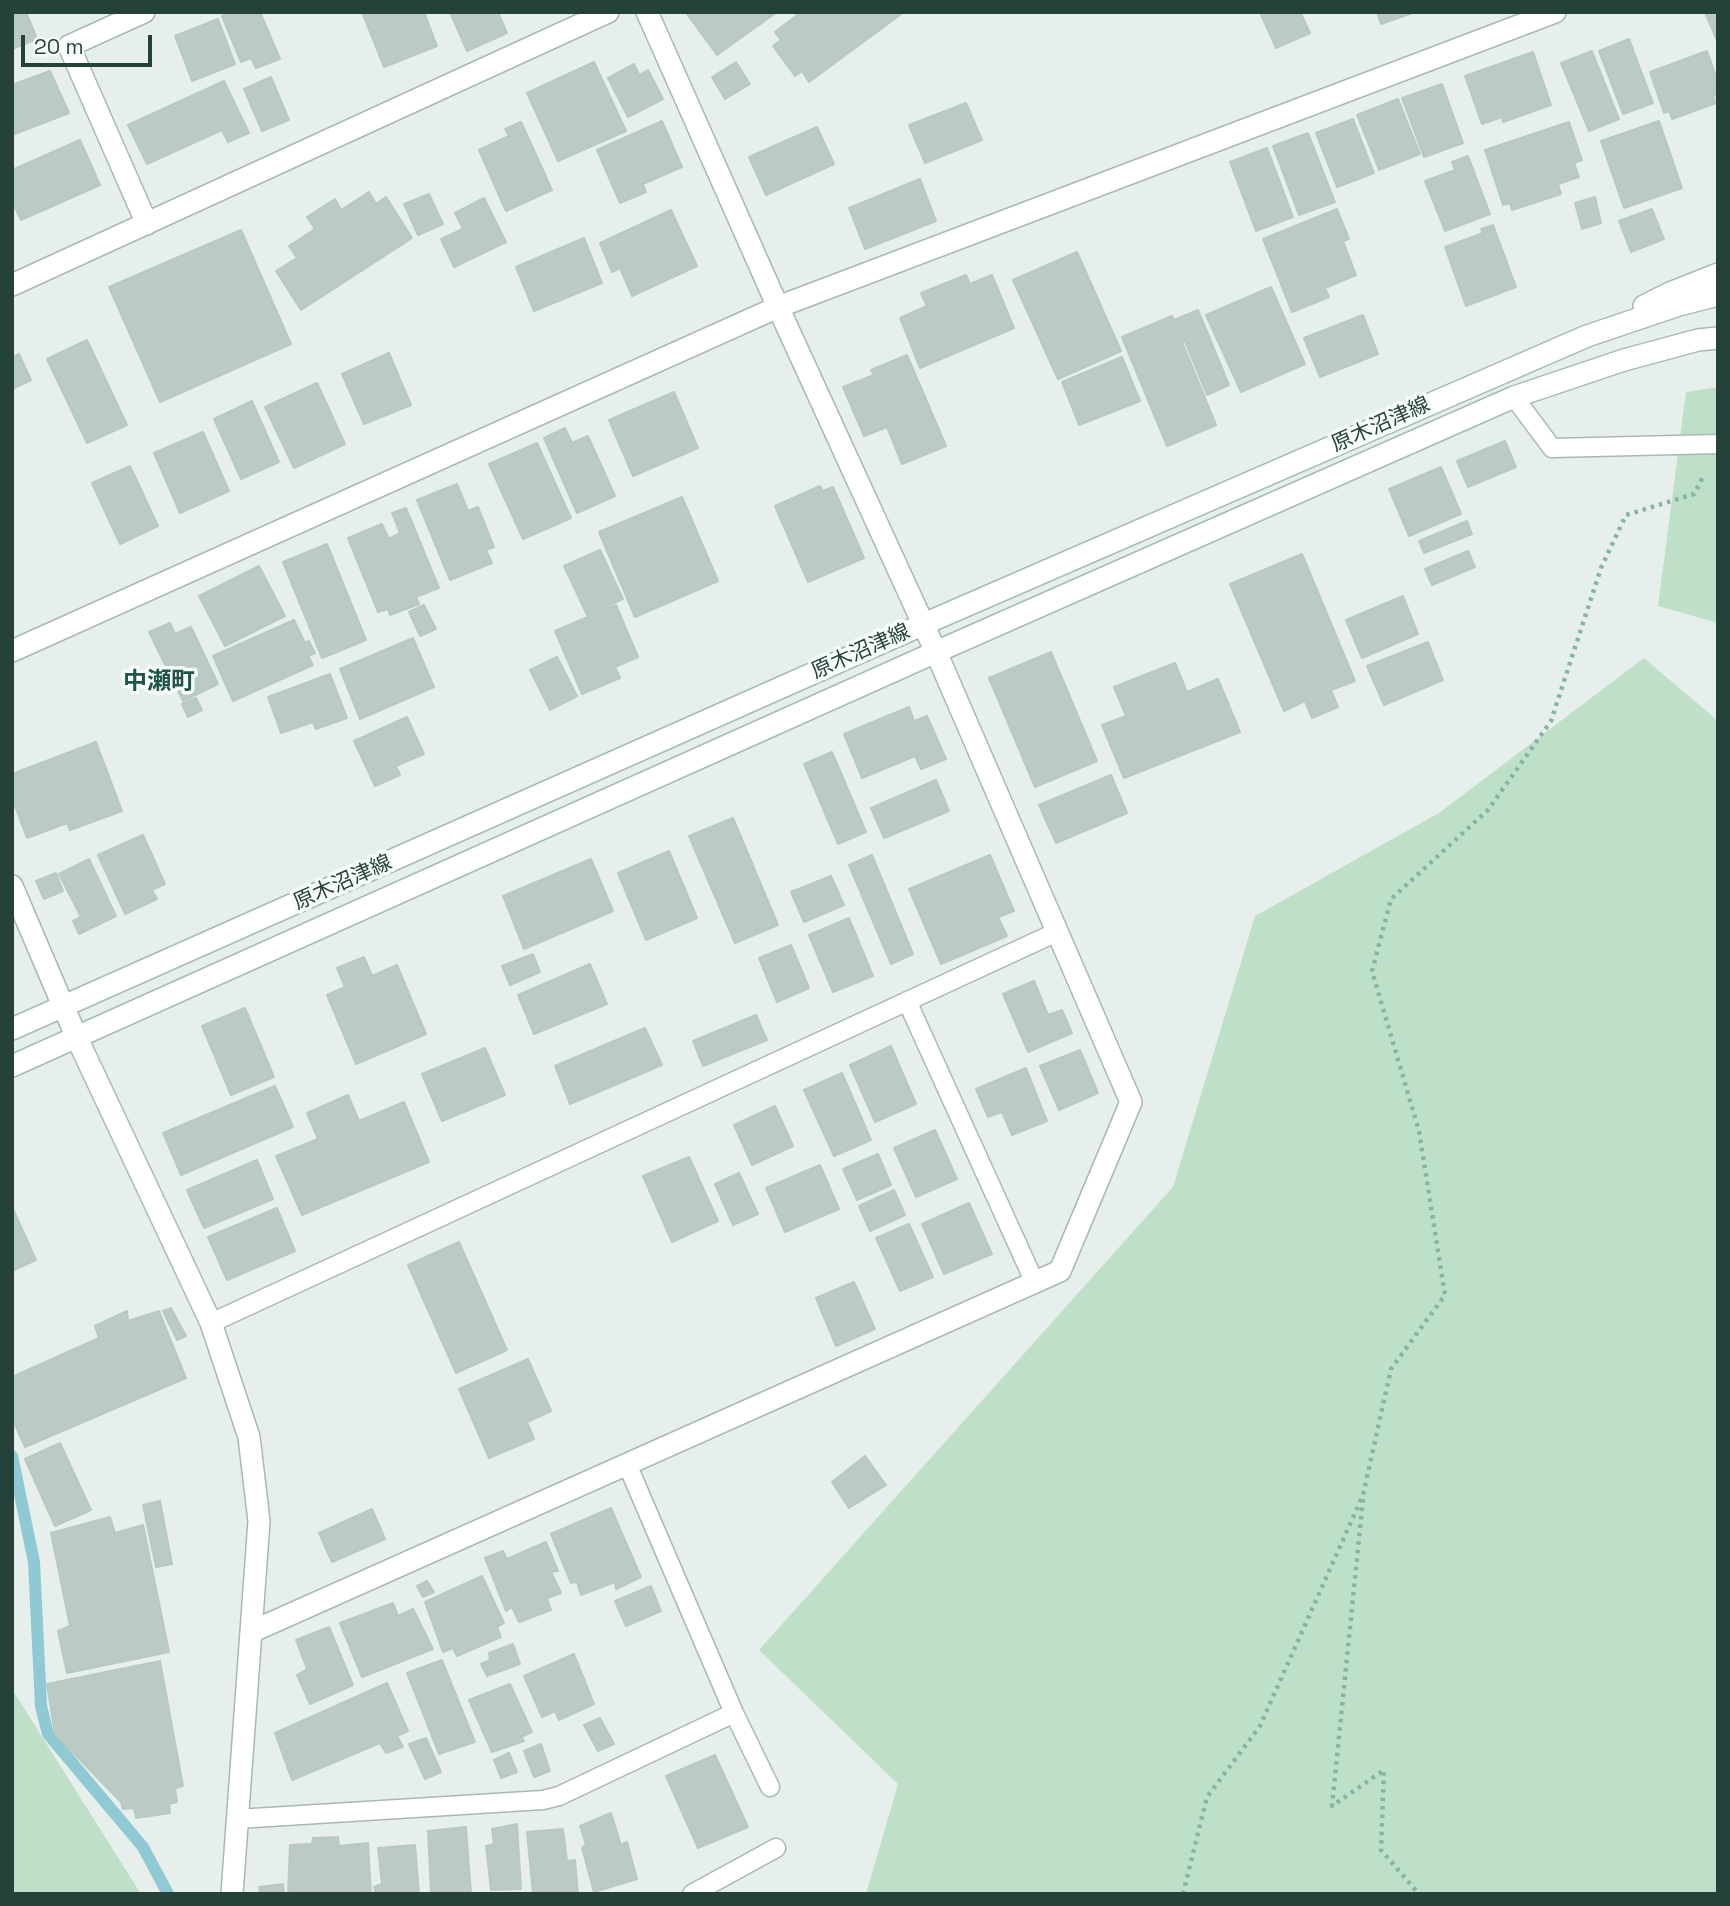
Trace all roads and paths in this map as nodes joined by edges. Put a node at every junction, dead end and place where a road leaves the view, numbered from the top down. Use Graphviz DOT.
graph roads {
  1 [pos="144,12"];
  2 [pos="608,12"];
  3 [pos="647,12"];
  4 [pos="1544,14"];
  5 [pos="147,224"];
  6 [pos="1718,274"];
  7 [pos="12,285"];
  8 [pos="1718,295"];
  9 [pos="778,307"];
  10 [pos="1587,336"];
  11 [pos="1711,337"];
  12 [pos="1514,397"];
  13 [pos="1718,444"];
  14 [pos="1706,471"];
  15 [pos="924,624"];
  16 [pos="12,651"];
  17 [pos="936,652"];
  18 [pos="12,886"];
  19 [pos="1057,932"];
  20 [pos="907,1001"];
  21 [pos="64,1007"];
  22 [pos="12,1029"];
  23 [pos="76,1037"];
  24 [pos="12,1066"];
  25 [pos="1035,1283"];
  26 [pos="211,1323"];
  27 [pos="627,1464"];
  28 [pos="1363,1495"];
  29 [pos="251,1632"];
  30 [pos="734,1713"];
  31 [pos="770,1787"];
  32 [pos="237,1819"];
  33 [pos="776,1848"];
  34 [pos="232,1894"];
  35 [pos="692,1894"];
  36 [pos="1184,1894"];
  37 [pos="1419,1894"];
  1 -- 5 [label="street"];
  2 -- 5 [label="street"];
  3 -- 9 [label="street"];
  4 -- 9 [label="street"];
  5 -- 7 [label="street"];
  6 -- 10 [label="street"];
  8 -- 10 [label="street, 原木沼津線"];
  9 -- 15 [label="street"];
  9 -- 16 [label="street"];
  10 -- 15 [label="street, 原木沼津線"];
  11 -- 12 [label="street, 原木沼津線"];
  12 -- 13 [label="lane"];
  12 -- 17 [label="street, 原木沼津線"];
  14 -- 28 [label="path"];
  15 -- 17 [label="street"];
  15 -- 21 [label="street, 原木沼津線"];
  17 -- 19 [label="street"];
  17 -- 23 [label="street, 原木沼津線"];
  18 -- 21 [label="street"];
  19 -- 20 [label="lane"];
  19 -- 25 [label="street"];
  20 -- 25 [label="lane"];
  20 -- 26 [label="lane"];
  21 -- 22 [label="street, 原木沼津線"];
  21 -- 23 [label="street"];
  23 -- 24 [label="street, 原木沼津線"];
  23 -- 26 [label="street"];
  25 -- 27 [label="street"];
  26 -- 29 [label="street"];
  27 -- 29 [label="street"];
  27 -- 30 [label="lane"];
  28 -- 36 [label="path"];
  28 -- 37 [label="path"];
  29 -- 32 [label="street"];
  30 -- 31 [label="lane"];
  30 -- 32 [label="lane"];
  32 -- 34 [label="street"];
  33 -- 35 [label="lane"];
}
